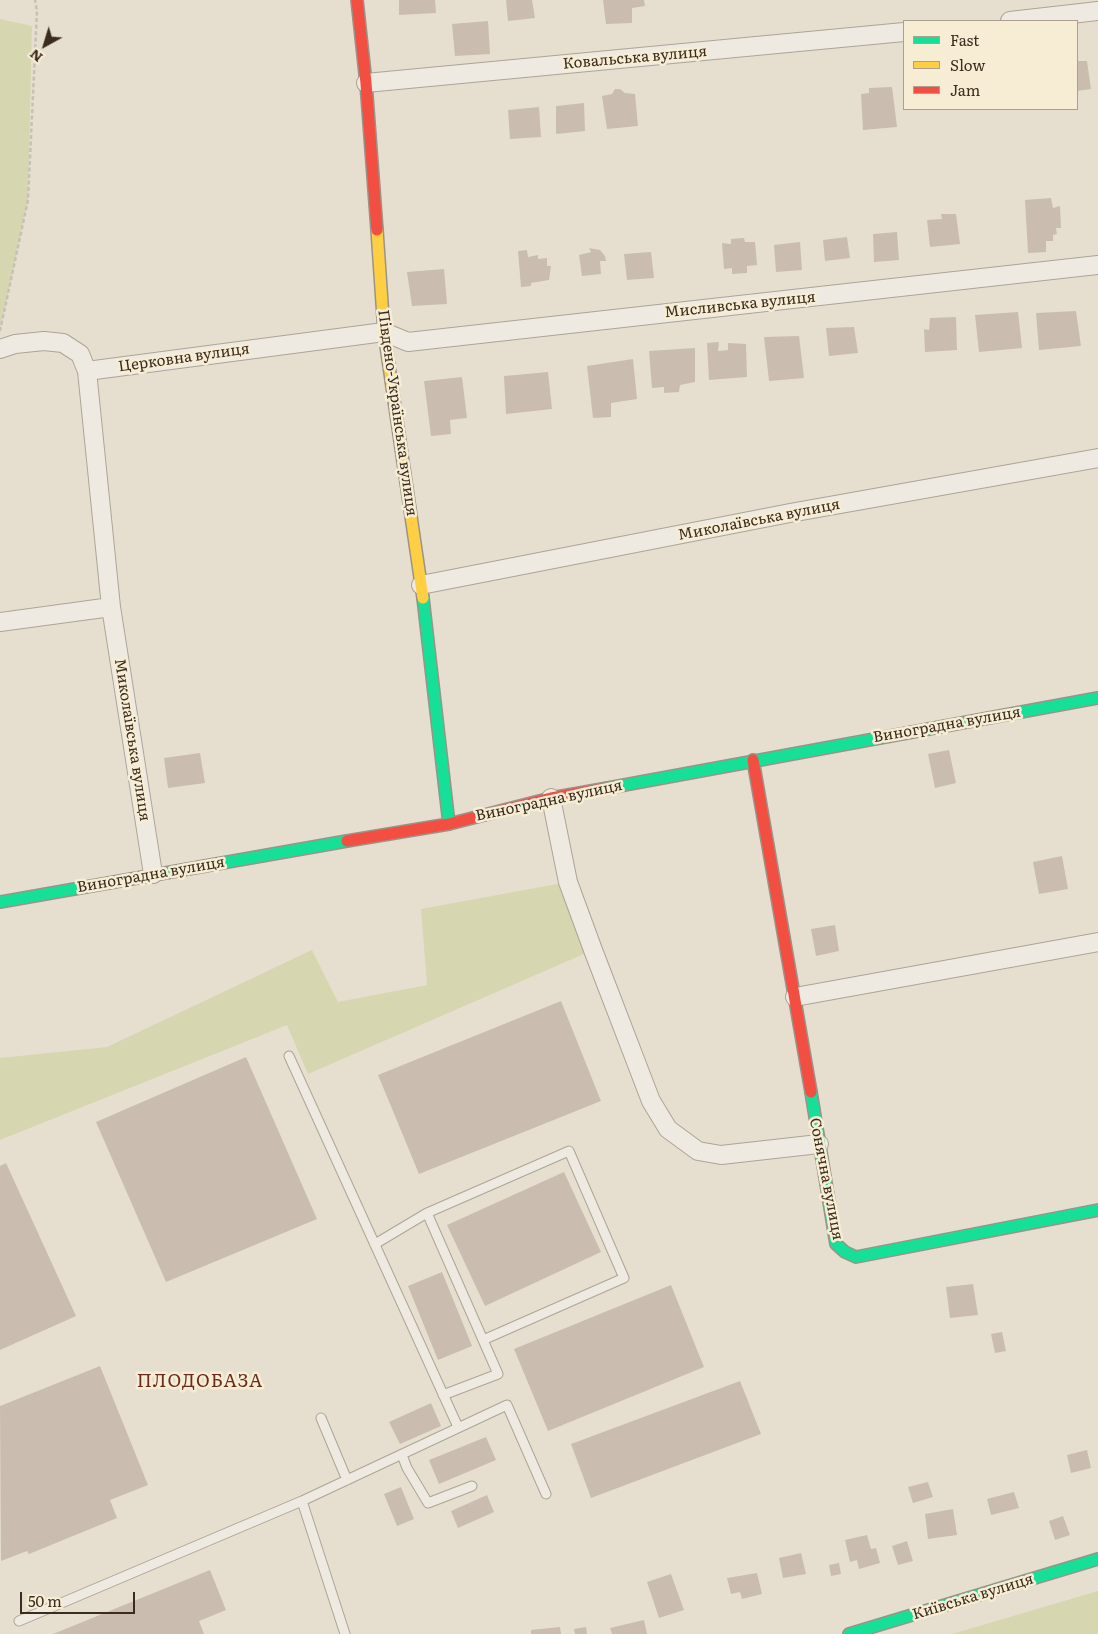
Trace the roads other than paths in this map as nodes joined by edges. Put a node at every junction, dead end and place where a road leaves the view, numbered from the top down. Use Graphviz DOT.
graph roads {
  1 [pos="357,0"];
  2 [pos="1098,11"];
  3 [pos="1019,20"];
  4 [pos="903,32"];
  5 [pos="366,83"];
  6 [pos="1098,265"];
  7 [pos="384,332"];
  8 [pos="0,349"];
  9 [pos="86,371"];
  10 [pos="1098,458"];
  11 [pos="421,585"];
  12 [pos="111,607"];
  13 [pos="0,622"];
  14 [pos="1098,698"];
  15 [pos="753,760"];
  16 [pos="551,798"];
  17 [pos="449,824"];
  18 [pos="154,874"];
  19 [pos="0,902"];
  20 [pos="1098,942"];
  21 [pos="795,997"];
  22 [pos="289,1056"];
  23 [pos="819,1144"];
  24 [pos="1098,1210"];
  25 [pos="427,1213"];
  26 [pos="375,1244"];
  27 [pos="483,1340"];
  28 [pos="443,1395"];
  29 [pos="321,1418"];
  30 [pos="458,1428"];
  31 [pos="402,1455"];
  32 [pos="347,1480"];
  33 [pos="472,1486"];
  34 [pos="546,1494"];
  35 [pos="302,1501"];
  36 [pos="1098,1559"];
  37 [pos="19,1621"];
  38 [pos="345,1634"];
  39 [pos="849,1634"];
  1 -- 5 [label="street, Південо-Українська вулиця"];
  2 -- 3 [label="street"];
  4 -- 5 [label="street, Ковальська вулиця"];
  5 -- 7 [label="street, Південо-Українська вулиця"];
  6 -- 7 [label="street, Мисливська вулиця"];
  7 -- 9 [label="street, Церковна вулиця"];
  7 -- 11 [label="street, Південо-Українська вулиця"];
  8 -- 9 [label="street"];
  9 -- 12 [label="street, Миколаївська вулиця"];
  10 -- 11 [label="street, Миколаївська вулиця"];
  11 -- 17 [label="street, Південо-Українська вулиця"];
  12 -- 13 [label="street"];
  12 -- 18 [label="street, Миколаївська вулиця"];
  14 -- 15 [label="street, Виноградна вулиця"];
  15 -- 16 [label="street, Виноградна вулиця"];
  15 -- 21 [label="street, Сонячна вулиця"];
  16 -- 17 [label="street, Виноградна вулиця"];
  16 -- 23 [label="street"];
  17 -- 18 [label="street, Виноградна вулиця"];
  18 -- 19 [label="street, Виноградна вулиця"];
  20 -- 21 [label="street"];
  21 -- 23 [label="street, Сонячна вулиця"];
  22 -- 26 [label="lane"];
  23 -- 24 [label="street, Сонячна вулиця"];
  25 -- 26 [label="lane"];
  25 -- 27 [label="lane"];
  25 -- 27 [label="lane"];
  26 -- 28 [label="lane"];
  27 -- 28 [label="lane"];
  28 -- 30 [label="lane"];
  29 -- 32 [label="lane"];
  30 -- 31 [label="lane"];
  30 -- 34 [label="lane"];
  31 -- 32 [label="lane"];
  31 -- 33 [label="lane"];
  32 -- 35 [label="lane"];
  35 -- 37 [label="lane"];
  35 -- 38 [label="lane"];
  36 -- 39 [label="street, Київська вулиця"];
}
